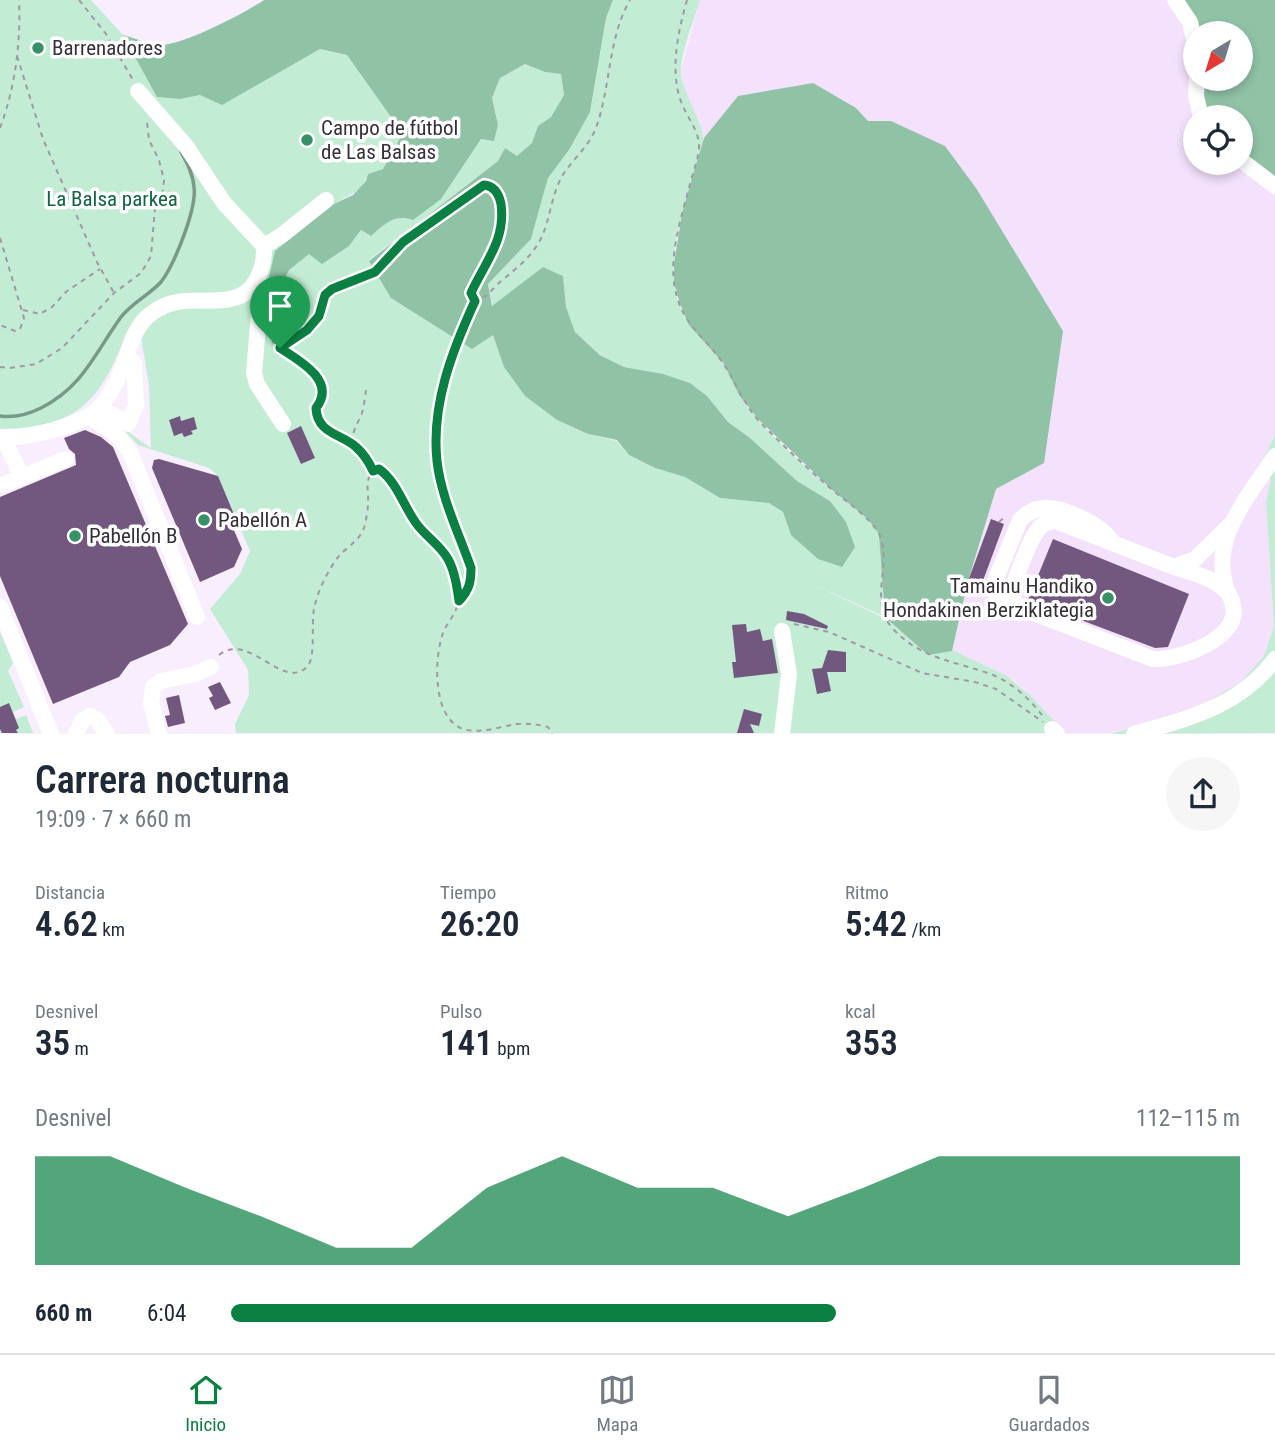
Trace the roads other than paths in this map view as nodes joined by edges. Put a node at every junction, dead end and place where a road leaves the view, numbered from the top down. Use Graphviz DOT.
graph roads {
  1 [pos="1175,0"];
  2 [pos="1189,21"];
  3 [pos="138,91"];
  4 [pos="1253,169"];
  5 [pos="1275,186"];
  6 [pos="326,200"];
  7 [pos="264,246"];
  8 [pos="258,280"];
  9 [pos="127,357"];
  10 [pos="93,412"];
  11 [pos="283,424"];
  12 [pos="7,441"];
  13 [pos="1275,456"];
  14 [pos="66,459"];
  15 [pos="22,477"];
  16 [pos="5,484"];
  17 [pos="1232,523"];
  18 [pos="1174,567"];
  19 [pos="1228,593"];
  20 [pos="0,607"];
  21 [pos="197,617"];
  22 [pos="782,631"];
  23 [pos="1275,659"];
  24 [pos="211,667"];
  25 [pos="51,733"];
  26 [pos="76,733"];
  27 [pos="107,733"];
  28 [pos="159,733"];
  29 [pos="782,733"];
  30 [pos="1134,733"];
  1 -- 2 [label="street"];
  3 -- 7 [label="street"];
  4 -- 5 [label="street"];
  6 -- 7 [label="street"];
  7 -- 8 [label="street"];
  8 -- 9 [label="street"];
  8 -- 11 [label="street"];
  9 -- 10 [label="street"];
  9 -- 10 [label="street"];
  10 -- 12 [label="street"];
  10 -- 21 [label="street"];
  12 -- 15 [label="street"];
  13 -- 17 [label="street"];
  14 -- 15 [label="street"];
  15 -- 16 [label="street"];
  17 -- 18 [label="street"];
  17 -- 19 [label="street"];
  18 -- 19 [label="street"];
  18 -- 19 [label="street"];
  20 -- 25 [label="street"];
  22 -- 29 [label="street"];
  23 -- 30 [label="street"];
  24 -- 28 [label="street"];
  26 -- 27 [label="street"];
}
